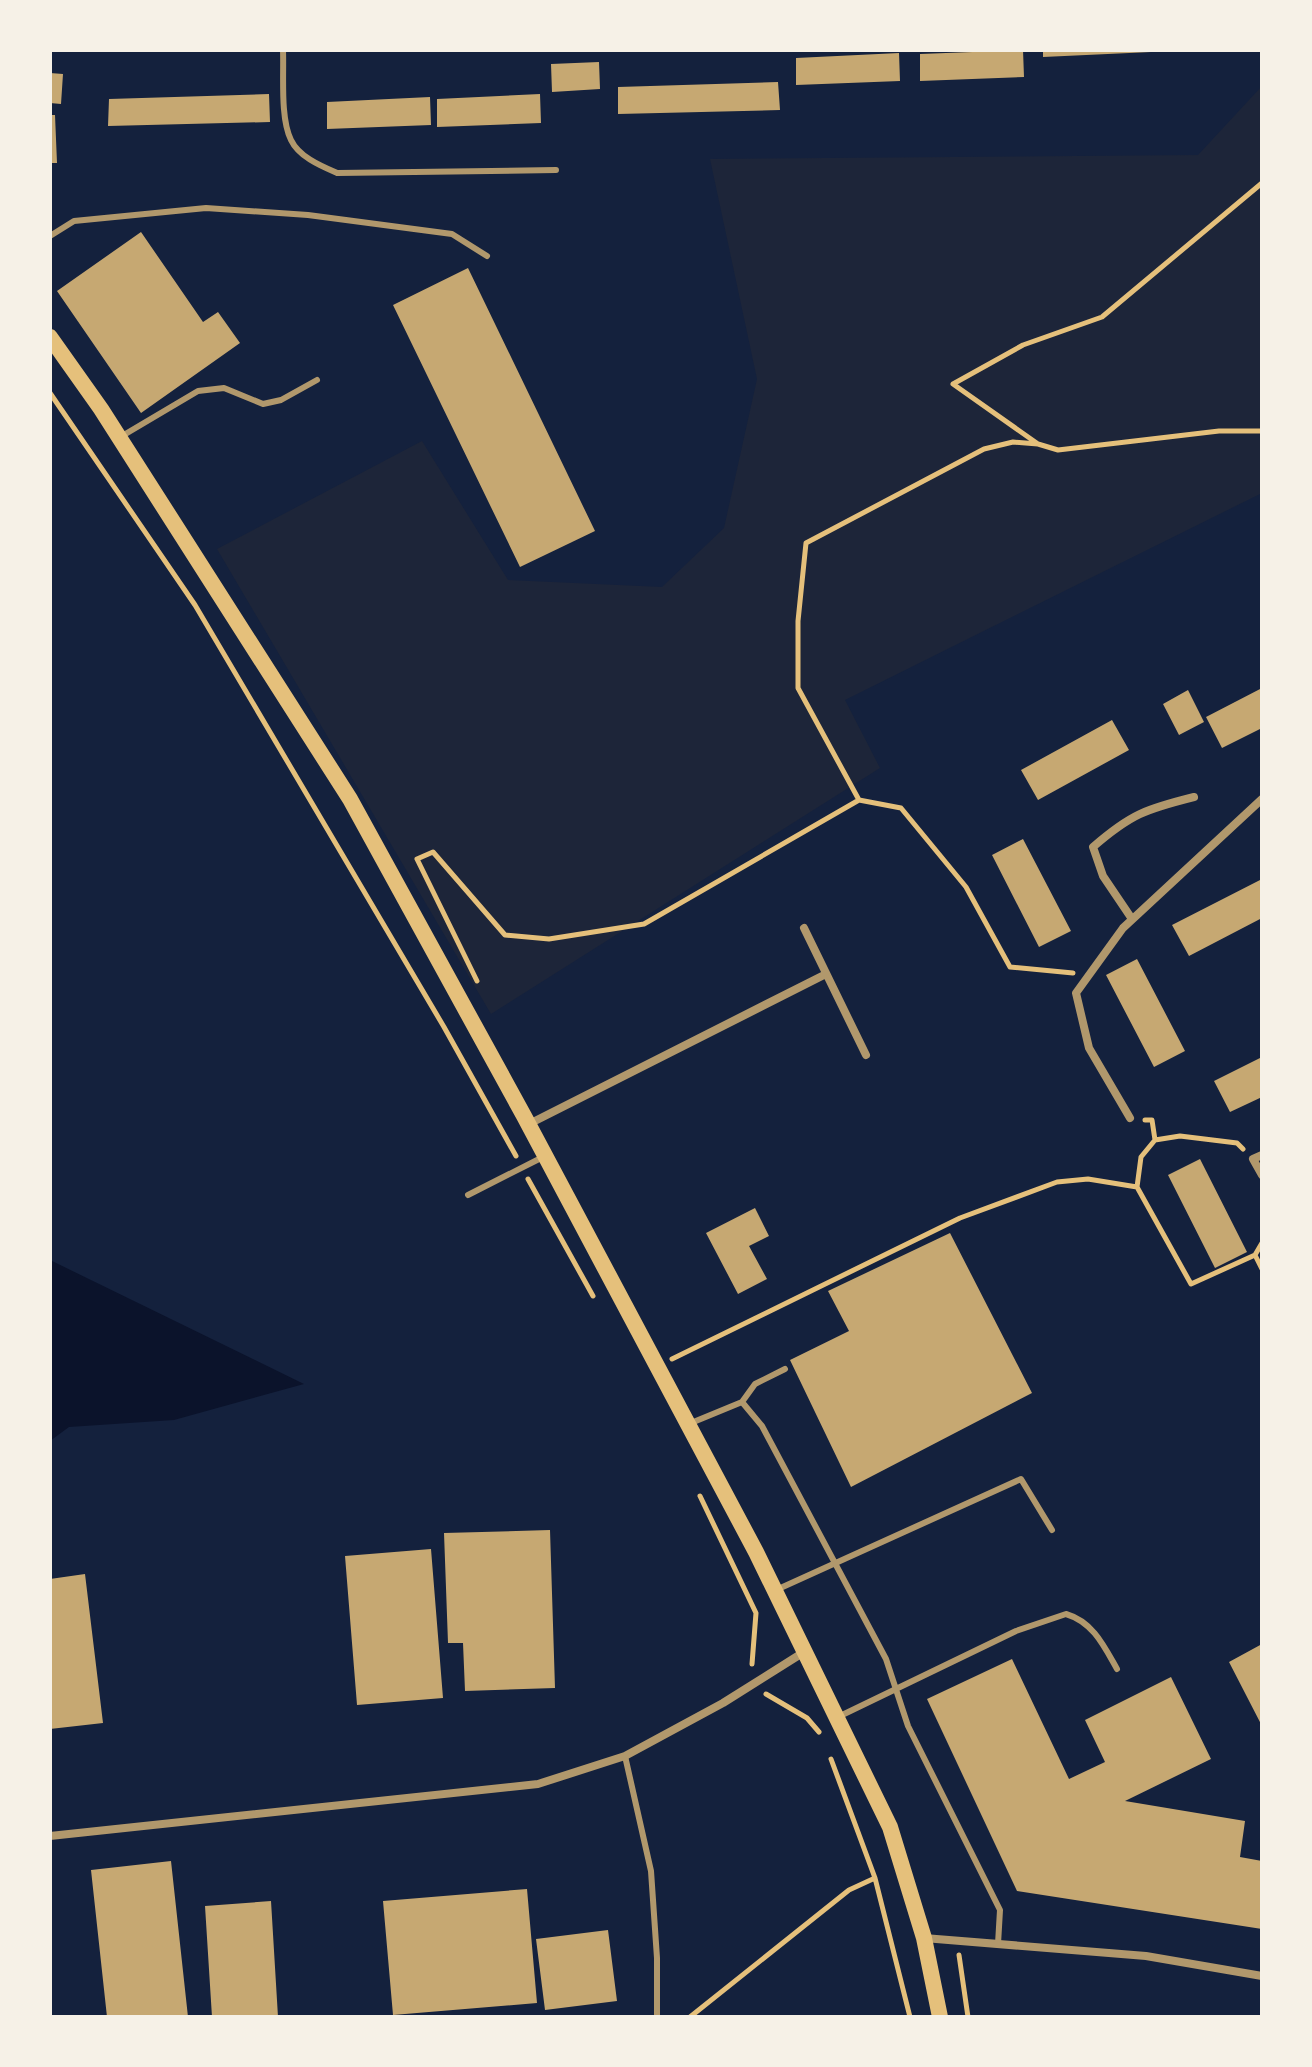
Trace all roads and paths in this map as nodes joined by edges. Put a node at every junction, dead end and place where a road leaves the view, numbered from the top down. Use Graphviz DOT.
graph roads {
  1 [pos="283,50"];
  2 [pos="556,170"];
  3 [pos="1262,183"];
  4 [pos="50,236"];
  5 [pos="487,256"];
  6 [pos="50,337"];
  7 [pos="317,380"];
  8 [pos="50,393"];
  9 [pos="1262,431"];
  10 [pos="119,438"];
  11 [pos="1038,444"];
  12 [pos="1194,797"];
  13 [pos="1262,799"];
  14 [pos="859,800"];
  15 [pos="1132,919"];
  16 [pos="804,928"];
  17 [pos="826,974"];
  18 [pos="1088,975"];
  19 [pos="479,986"];
  20 [pos="866,1055"];
  21 [pos="1130,1118"];
  22 [pos="528,1125"];
  23 [pos="1262,1155"];
  24 [pos="545,1156"];
  25 [pos="1253,1159"];
  26 [pos="522,1168"];
  27 [pos="1262,1175"];
  28 [pos="1137,1187"];
  29 [pos="468,1195"];
  30 [pos="1262,1243"];
  31 [pos="1255,1255"];
  32 [pos="1262,1269"];
  33 [pos="599,1307"];
  34 [pos="657,1366"];
  35 [pos="785,1369"];
  36 [pos="742,1402"];
  37 [pos="688,1424"];
  38 [pos="695,1487"];
  39 [pos="1052,1530"];
  40 [pos="835,1563"];
  41 [pos="775,1591"];
  42 [pos="804,1652"];
  43 [pos="1117,1669"];
  44 [pos="751,1685"];
  45 [pos="895,1690"];
  46 [pos="836,1717"];
  47 [pos="823,1736"];
  48 [pos="828,1750"];
  49 [pos="625,1756"];
  50 [pos="50,1836"];
  51 [pos="875,1878"];
  52 [pos="924,1938"];
  53 [pos="957,1940"];
  54 [pos="998,1944"];
  55 [pos="1262,1976"];
  56 [pos="657,2017"];
  57 [pos="690,2017"];
  58 [pos="910,2017"];
  59 [pos="940,2017"];
  60 [pos="968,2017"];
  1 -- 2 [label="lane"];
  3 -- 11 [label="path"];
  4 -- 5 [label="lane"];
  6 -- 10 [label="main road"];
  7 -- 10 [label="lane"];
  8 -- 26 [label="path"];
  9 -- 11 [label="path"];
  10 -- 22 [label="main road"];
  11 -- 14 [label="path"];
  12 -- 15 [label="street"];
  13 -- 15 [label="street"];
  14 -- 18 [label="path"];
  14 -- 19 [label="path"];
  15 -- 18 [label="street"];
  16 -- 17 [label="street"];
  17 -- 20 [label="street"];
  17 -- 22 [label="street"];
  18 -- 21 [label="street"];
  22 -- 24 [label="main road"];
  23 -- 25 [label="street"];
  24 -- 26 [label="lane"];
  24 -- 34 [label="main road"];
  25 -- 27 [label="street"];
  25 -- 28 [label="path"];
  26 -- 29 [label="lane"];
  26 -- 33 [label="path"];
  28 -- 31 [label="path"];
  28 -- 34 [label="path"];
  30 -- 31 [label="path"];
  31 -- 32 [label="path"];
  34 -- 37 [label="main road"];
  35 -- 36 [label="lane"];
  36 -- 37 [label="lane"];
  36 -- 40 [label="lane"];
  37 -- 41 [label="main road"];
  38 -- 44 [label="path"];
  39 -- 40 [label="lane"];
  40 -- 41 [label="lane"];
  40 -- 45 [label="lane"];
  41 -- 42 [label="main road"];
  42 -- 44 [label="street"];
  42 -- 46 [label="main road"];
  43 -- 45 [label="lane"];
  44 -- 47 [label="path"];
  44 -- 49 [label="street"];
  45 -- 46 [label="lane"];
  45 -- 54 [label="lane"];
  46 -- 52 [label="main road"];
  48 -- 51 [label="path"];
  49 -- 50 [label="street"];
  49 -- 56 [label="lane"];
  51 -- 57 [label="path"];
  51 -- 58 [label="path"];
  52 -- 53 [label="street"];
  52 -- 59 [label="main road"];
  53 -- 54 [label="street"];
  53 -- 60 [label="path"];
  54 -- 55 [label="street"];
}
